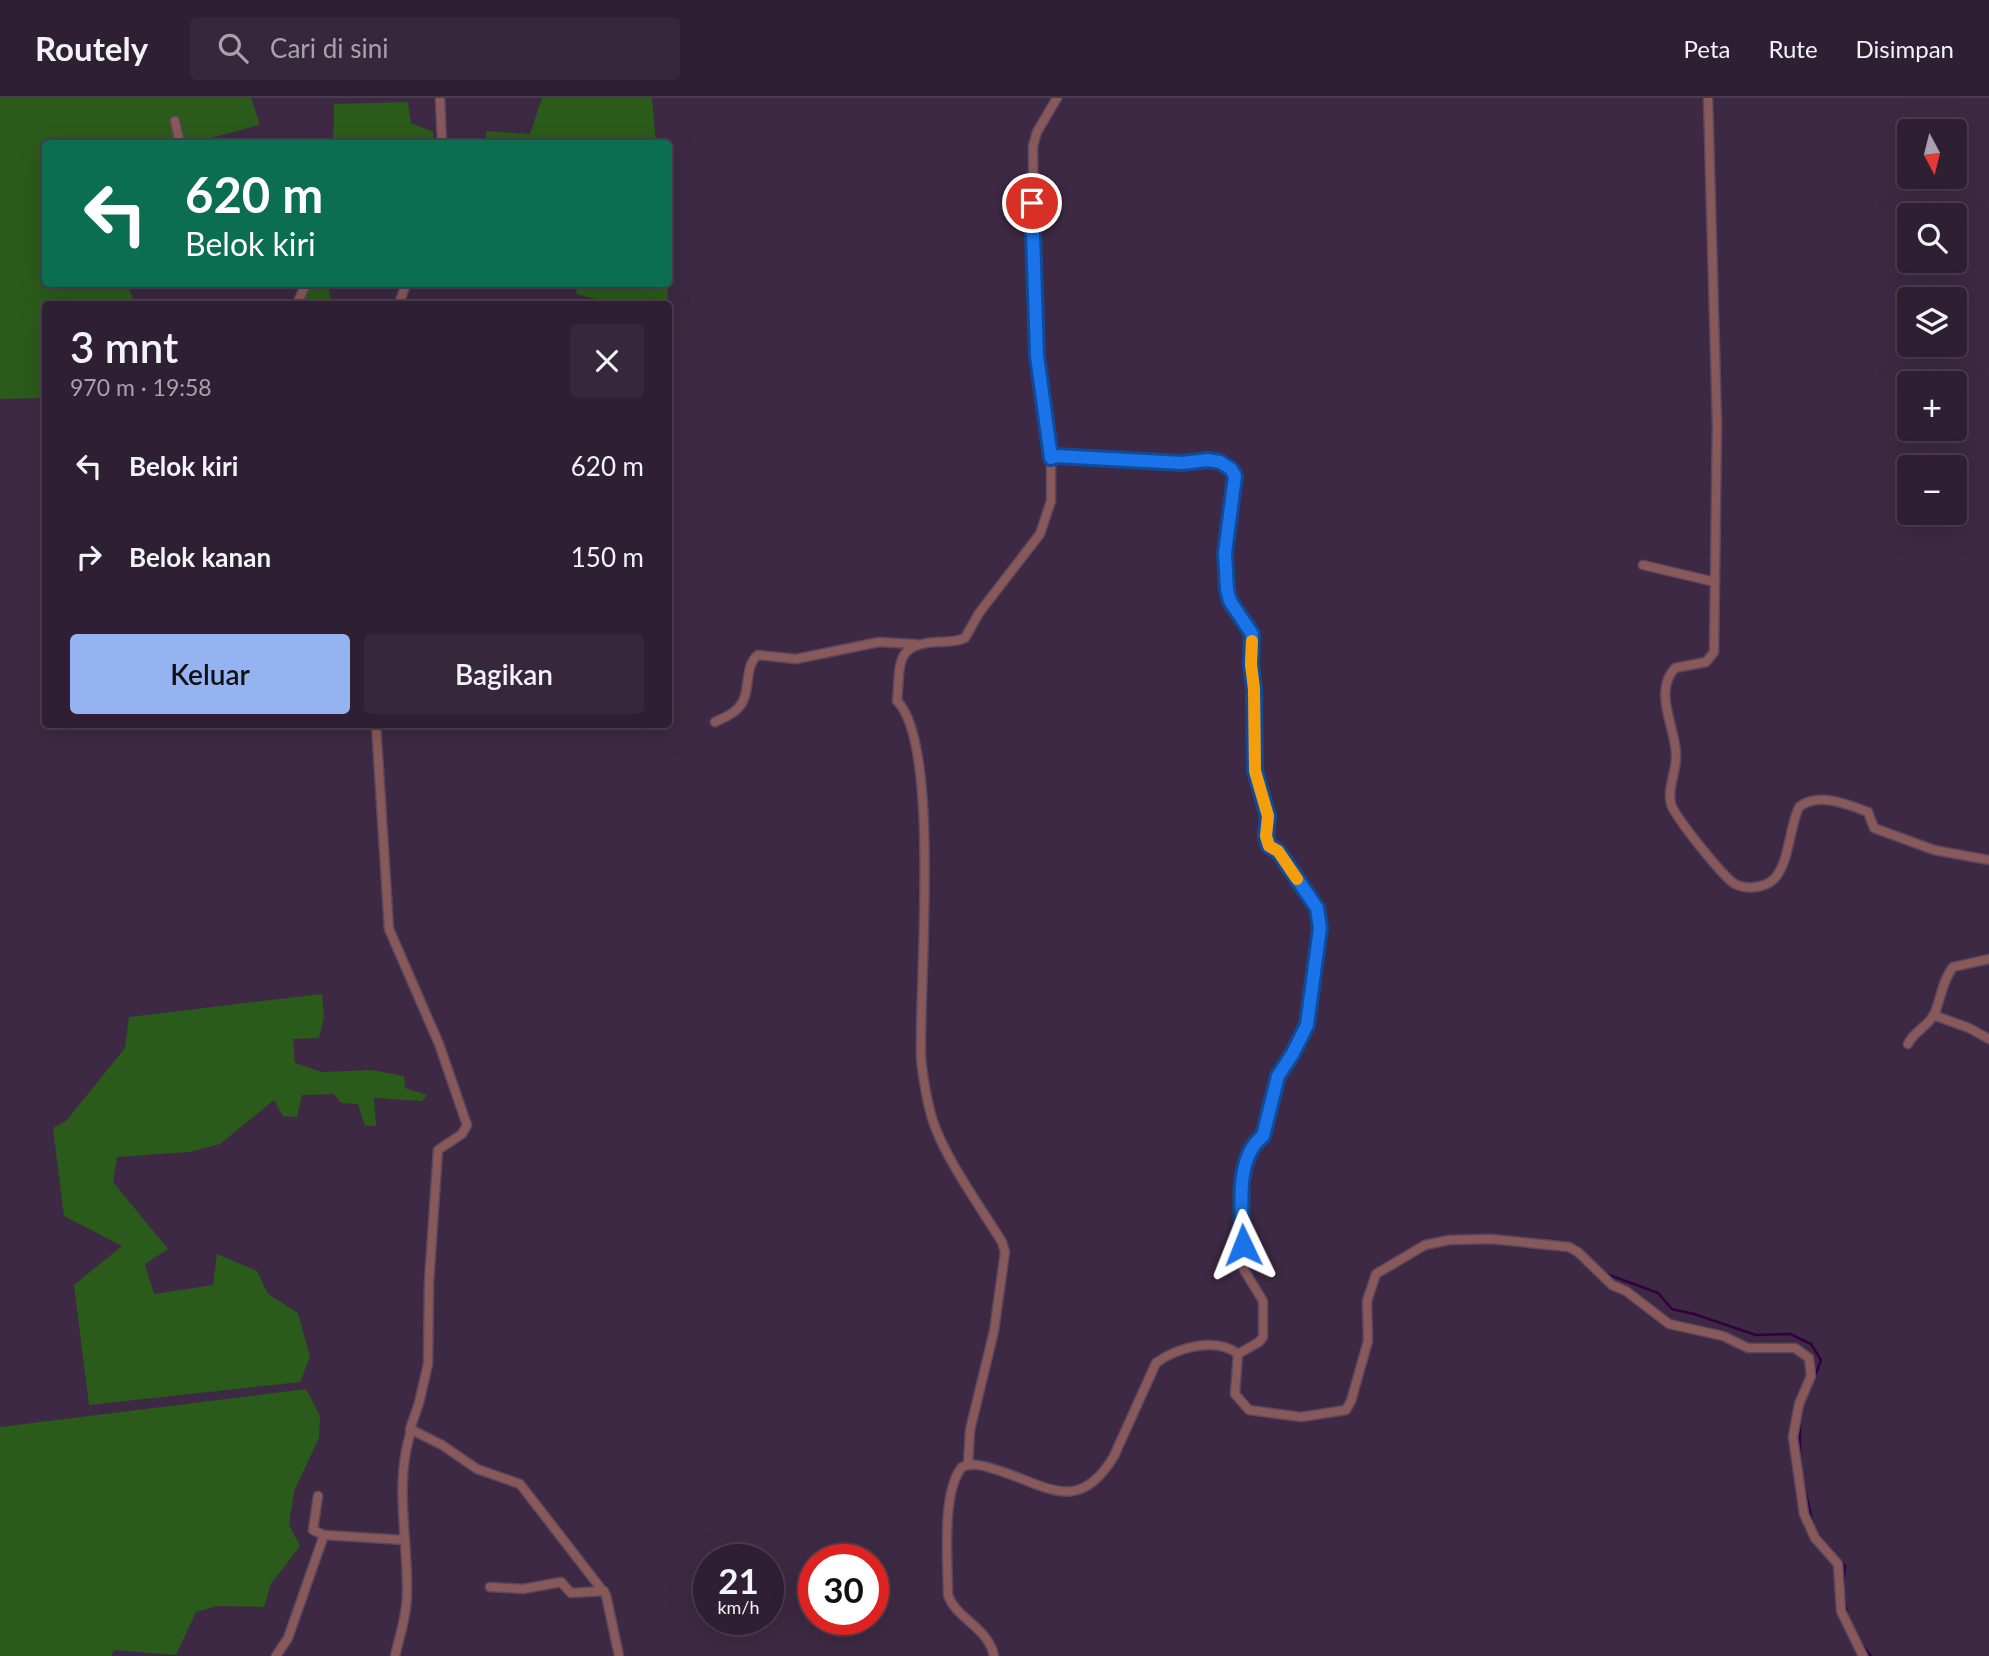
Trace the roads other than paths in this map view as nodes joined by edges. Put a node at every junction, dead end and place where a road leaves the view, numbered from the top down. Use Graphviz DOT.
graph roads {
  1 [pos="440,98"];
  2 [pos="1058,98"];
  3 [pos="1708,98"];
  4 [pos="176,121"];
  5 [pos="179,140"];
  6 [pos="442,140"];
  7 [pos="1051,458"];
  8 [pos="1643,565"];
  9 [pos="1716,582"];
  10 [pos="915,644"];
  11 [pos="715,722"];
  12 [pos="376,728"];
  13 [pos="1989,860"];
  14 [pos="1989,959"];
  15 [pos="1933,1015"];
  16 [pos="1989,1038"];
  17 [pos="1908,1044"];
  18 [pos="1242,1352"];
  19 [pos="411,1431"];
  20 [pos="967,1461"];
  21 [pos="318,1496"];
  22 [pos="324,1535"];
  23 [pos="405,1540"];
  24 [pos="490,1587"];
  25 [pos="604,1591"];
  26 [pos="276,1656"];
  27 [pos="395,1656"];
  28 [pos="619,1656"];
  29 [pos="994,1656"];
  30 [pos="1863,1656"];
  1 -- 6 [label="street"];
  2 -- 7 [label="street"];
  3 -- 9 [label="street"];
  4 -- 5 [label="street"];
  7 -- 10 [label="street"];
  7 -- 18 [label="street"];
  8 -- 9 [label="street"];
  9 -- 13 [label="street"];
  10 -- 11 [label="street"];
  10 -- 20 [label="street"];
  12 -- 19 [label="street"];
  14 -- 15 [label="street"];
  15 -- 16 [label="street"];
  15 -- 17 [label="street"];
  18 -- 20 [label="street"];
  18 -- 30 [label="street"];
  19 -- 23 [label="street"];
  19 -- 25 [label="street"];
  20 -- 29 [label="street"];
  21 -- 22 [label="street"];
  22 -- 23 [label="street"];
  22 -- 26 [label="street"];
  23 -- 27 [label="street"];
  24 -- 25 [label="street"];
  25 -- 28 [label="street"];
}
